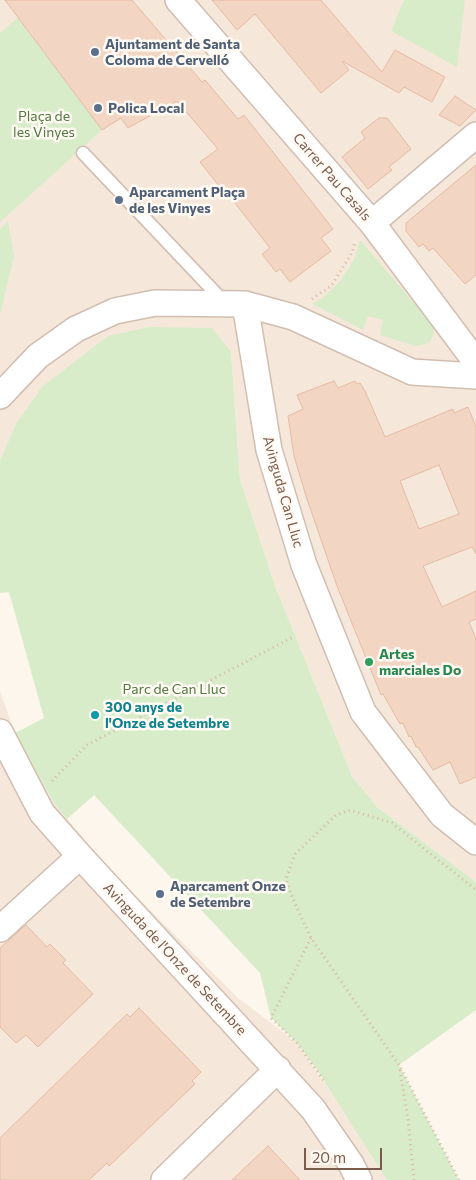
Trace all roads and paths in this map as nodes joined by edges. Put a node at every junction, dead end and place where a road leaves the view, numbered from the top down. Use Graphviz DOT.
graph roads {
  1 [pos="178,0"];
  2 [pos="476,135"];
  3 [pos="83,153"];
  4 [pos="364,230"];
  5 [pos="309,300"];
  6 [pos="236,305"];
  7 [pos="476,362"];
  8 [pos="476,376"];
  9 [pos="0,396"];
  10 [pos="295,636"];
  11 [pos="0,732"];
  12 [pos="45,788"];
  13 [pos="476,842"];
  14 [pos="80,856"];
  15 [pos="476,890"];
  16 [pos="0,929"];
  17 [pos="311,938"];
  18 [pos="271,1018"];
  19 [pos="399,1064"];
  20 [pos="278,1069"];
  21 [pos="164,1180"];
  22 [pos="359,1180"];
  23 [pos="414,1180"];
  24 [pos="459,1180"];
  1 -- 4 [label="street, Carrer Pau Casals"];
  2 -- 4 [label="street"];
  3 -- 6 [label="lane"];
  4 -- 5 [label="path"];
  4 -- 7 [label="street, Carrer Pau Casals"];
  6 -- 8 [label="street"];
  6 -- 9 [label="street"];
  6 -- 13 [label="street, Avinguda Can Lluc"];
  10 -- 12 [label="path"];
  11 -- 14 [label="street, Avinguda de l'Onze de Setembre"];
  14 -- 16 [label="street"];
  14 -- 20 [label="street, Avinguda de l'Onze de Setembre"];
  15 -- 17 [label="path"];
  17 -- 18 [label="path"];
  17 -- 19 [label="path"];
  19 -- 23 [label="path"];
  19 -- 24 [label="path"];
  20 -- 21 [label="street"];
  20 -- 22 [label="street, Avinguda de l'Onze de Setembre"];
}
